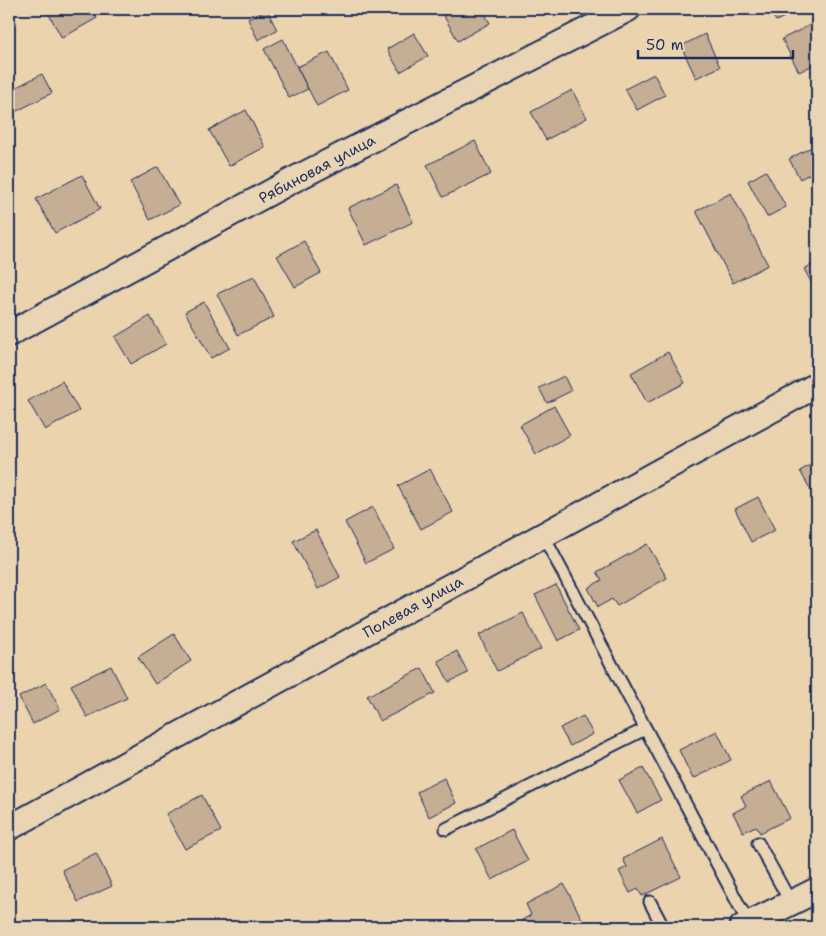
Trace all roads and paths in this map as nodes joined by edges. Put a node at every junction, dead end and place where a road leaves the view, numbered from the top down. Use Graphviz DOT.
graph roads {
  1 [pos="628,9"];
  2 [pos="9,334"];
  3 [pos="817,385"];
  4 [pos="543,535"];
  5 [pos="645,729"];
  6 [pos="9,828"];
  7 [pos="446,829"];
  8 [pos="758,842"];
  9 [pos="817,890"];
  10 [pos="650,902"];
  11 [pos="791,904"];
  12 [pos="746,926"];
  13 [pos="663,927"];
  1 -- 2 [label="street, Рябиновая улица"];
  3 -- 4 [label="street, Полевая улица"];
  4 -- 5 [label="lane"];
  4 -- 6 [label="street, Полевая улица"];
  5 -- 7 [label="lane"];
  5 -- 12 [label="lane"];
  8 -- 11 [label="lane"];
  9 -- 11 [label="street"];
  10 -- 13 [label="lane"];
  11 -- 12 [label="street"];
}
